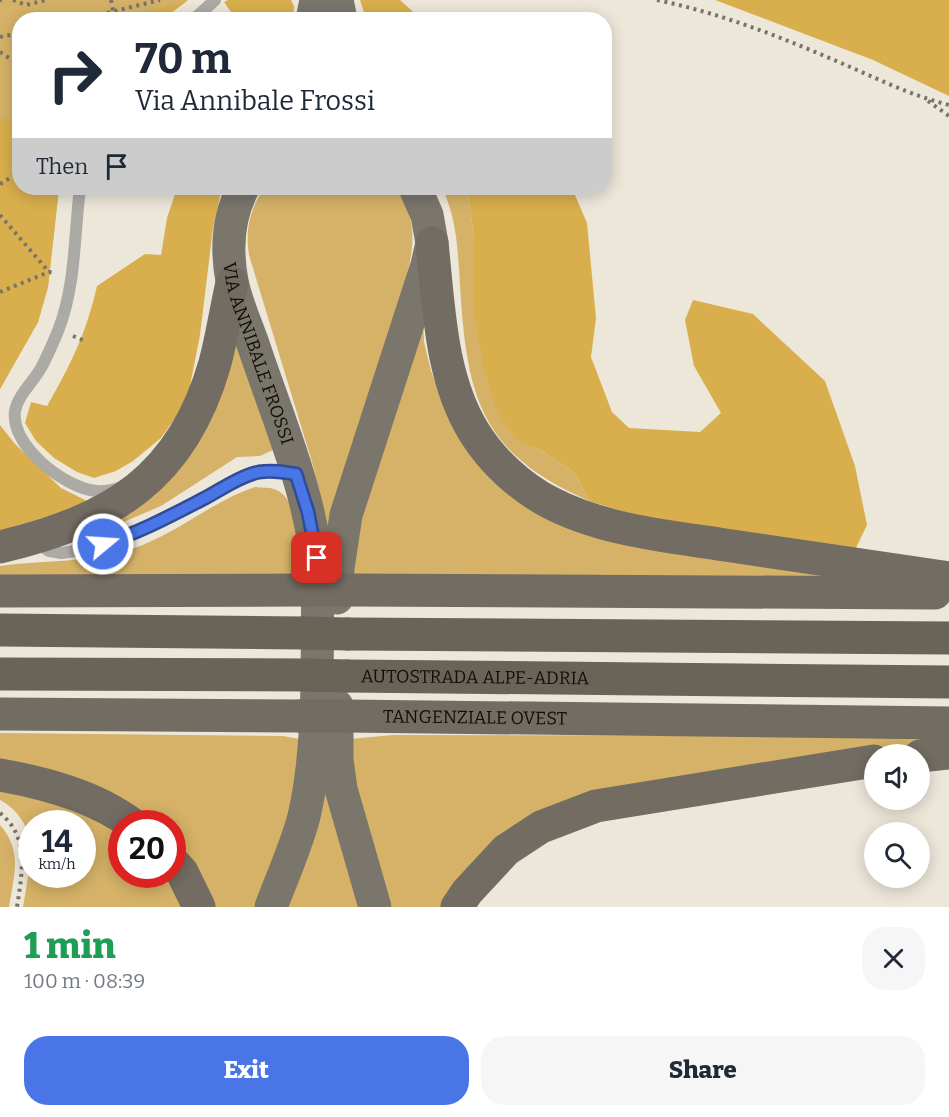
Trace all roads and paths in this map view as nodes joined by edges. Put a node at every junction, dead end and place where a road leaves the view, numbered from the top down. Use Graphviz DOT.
graph roads {
  1 [pos="13,0"];
  2 [pos="46,0"];
  3 [pos="111,0"];
  4 [pos="160,0"];
  5 [pos="215,0"];
  6 [pos="657,0"];
  7 [pos="114,9"];
  8 [pos="104,12"];
  9 [pos="114,12"];
  10 [pos="202,12"];
  11 [pos="926,99"];
  12 [pos="949,105"];
  13 [pos="949,116"];
  14 [pos="79,195"];
  15 [pos="240,195"];
  16 [pos="418,195"];
  17 [pos="0,215"];
  18 [pos="432,243"];
  19 [pos="232,283"];
  20 [pos="0,292"];
  21 [pos="66,334"];
  22 [pos="85,341"];
  23 [pos="296,474"];
  24 [pos="149,478"];
  25 [pos="32,539"];
  26 [pos="0,547"];
  27 [pos="949,578"];
  28 [pos="0,591"];
  29 [pos="949,593"];
  30 [pos="0,630"];
  31 [pos="949,638"];
  32 [pos="0,674"];
  33 [pos="949,682"];
  34 [pos="0,714"];
  35 [pos="949,723"];
  36 [pos="949,753"];
  37 [pos="930,755"];
  38 [pos="864,763"];
  39 [pos="0,775"];
  40 [pos="110,810"];
  41 [pos="0,813"];
  42 [pos="186,880"];
  43 [pos="17,907"];
  44 [pos="199,907"];
  45 [pos="272,907"];
  46 [pos="375,907"];
  47 [pos="458,907"];
  1 -- 2 [label="path"];
  3 -- 7 [label="path"];
  4 -- 7 [label="path"];
  5 -- 10 [label="lane"];
  6 -- 11 [label="path"];
  7 -- 8 [label="path"];
  7 -- 9 [label="path"];
  11 -- 12 [label="path"];
  11 -- 13 [label="path"];
  14 -- 24 [label="lane"];
  15 -- 19 [label="main road, VIA ANNIBALE FROSSI"];
  16 -- 18 [label="main road"];
  17 -- 20 [label="path"];
  18 -- 27 [label="highway"];
  18 -- 46 [label="main road"];
  19 -- 23 [label="main road, VIA ANNIBALE FROSSI"];
  19 -- 24 [label="highway"];
  21 -- 22 [label="path"];
  23 -- 25 [label="lane"];
  23 -- 45 [label="main road, VIA ANNIBALE FROSSI"];
  24 -- 25 [label="highway"];
  25 -- 26 [label="highway"];
  28 -- 29 [label="highway, bridge"];
  30 -- 31 [label="highway, bridge"];
  32 -- 33 [label="highway, AUTOSTRADA ALPE-ADRIA, bridge"];
  34 -- 35 [label="highway, TANGENZIALE OVEST, bridge"];
  36 -- 37 [label="highway"];
  38 -- 47 [label="highway"];
  39 -- 40 [label="highway"];
  41 -- 43 [label="path"];
  42 -- 44 [label="highway"];
}
